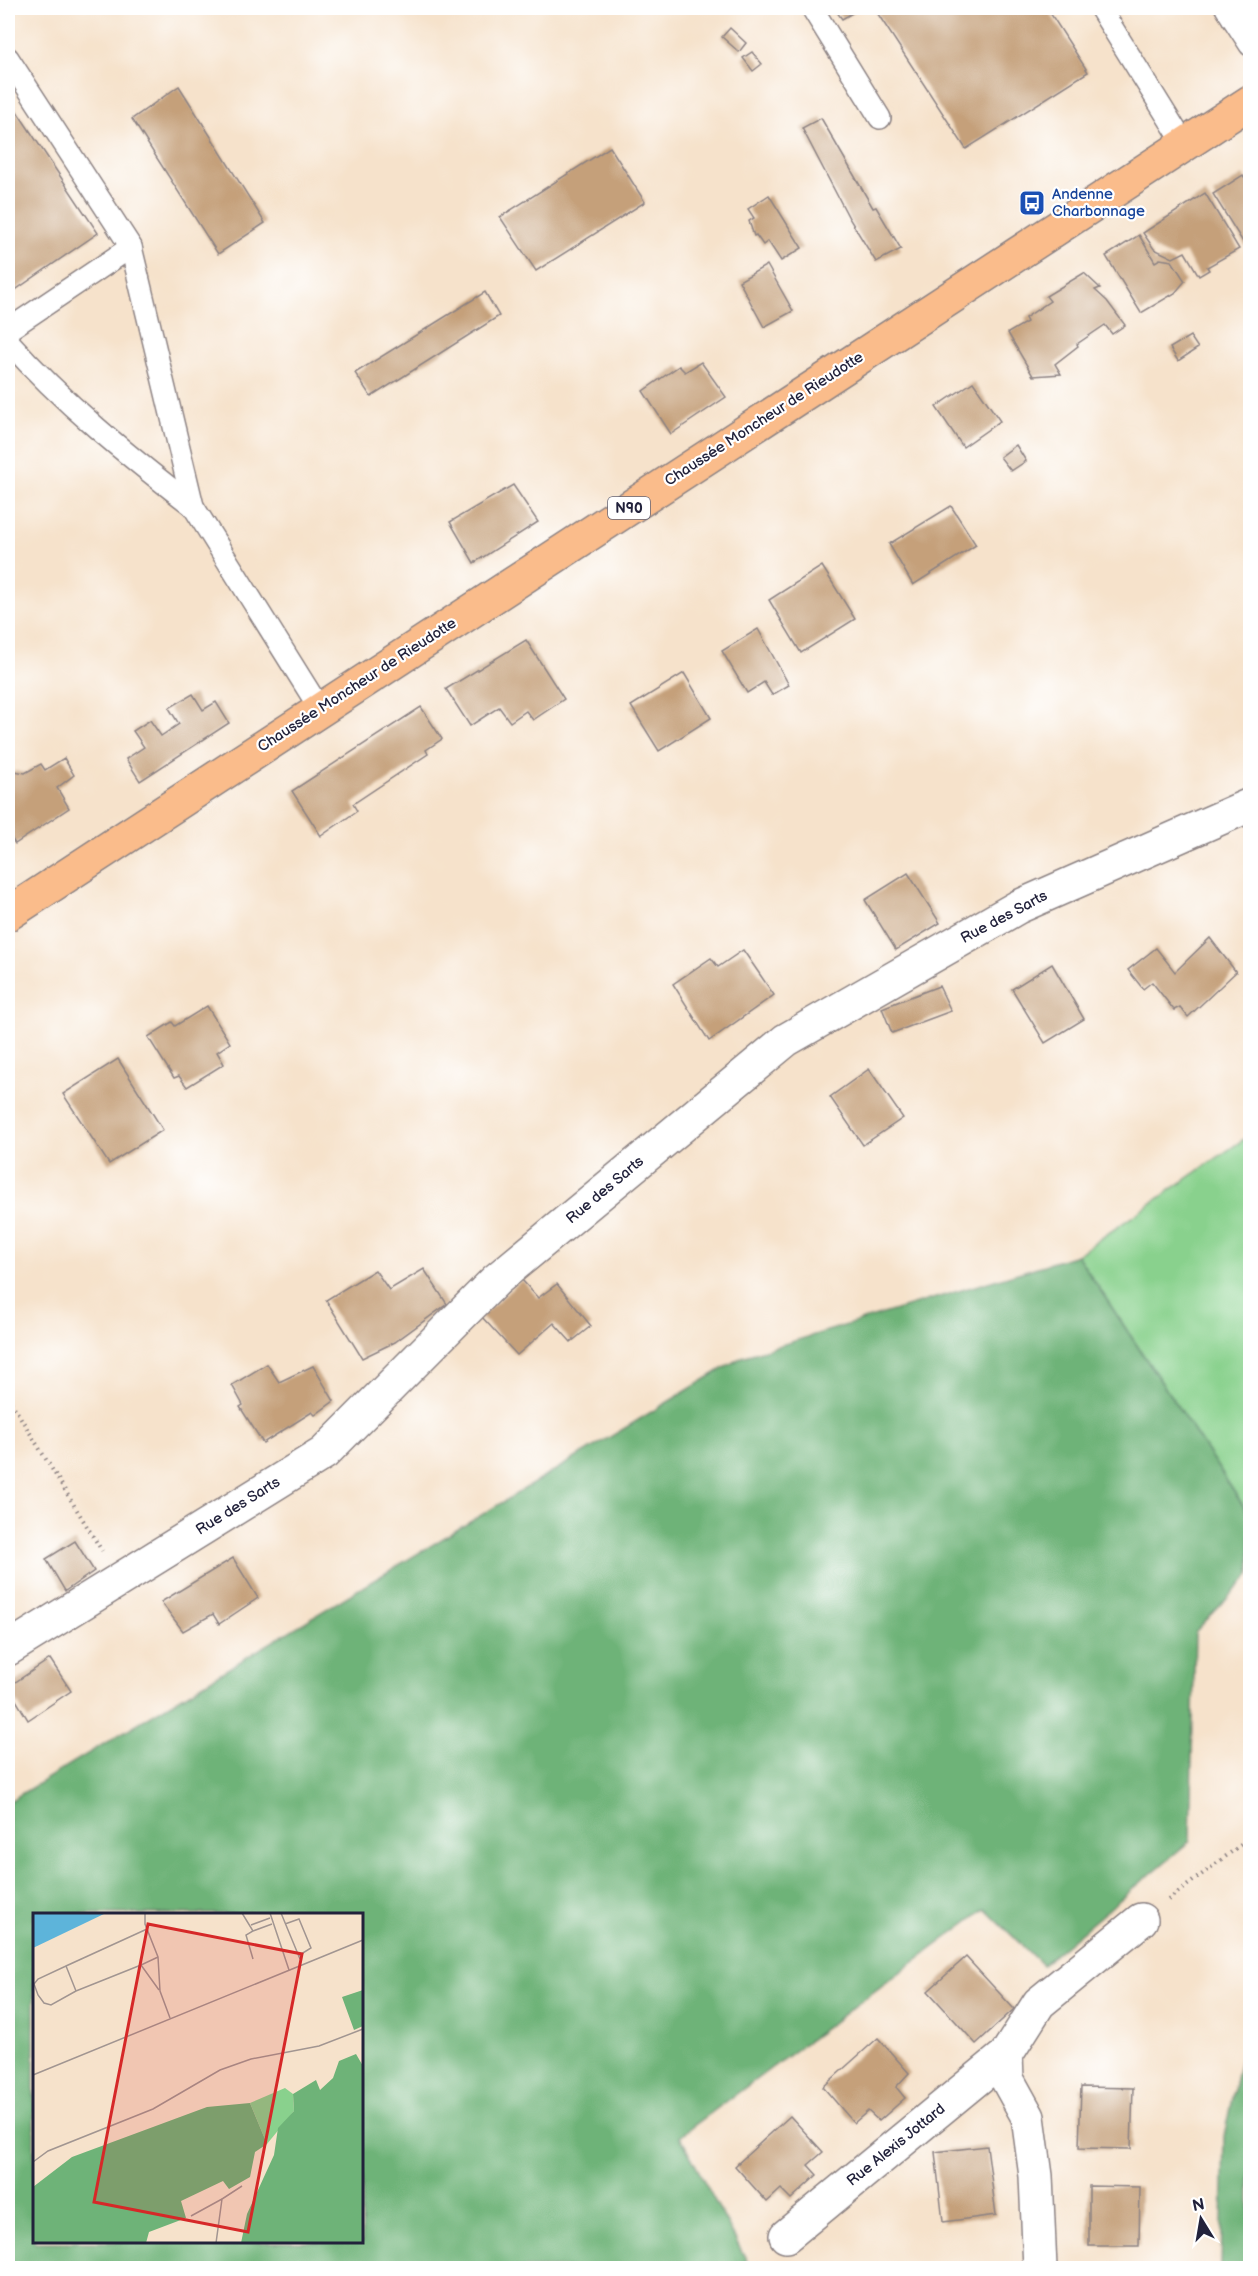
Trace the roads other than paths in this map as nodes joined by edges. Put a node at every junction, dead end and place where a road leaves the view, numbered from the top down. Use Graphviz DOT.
graph roads {
  1 [pos="812,8"];
  2 [pos="1100,8"];
  3 [pos="1237,12"];
  4 [pos="1251,45"];
  5 [pos="8,58"];
  6 [pos="1251,102"];
  7 [pos="880,118"];
  8 [pos="1185,145"];
  9 [pos="131,247"];
  10 [pos="8,330"];
  11 [pos="8,340"];
  12 [pos="193,507"];
  13 [pos="320,709"];
  14 [pos="1251,805"];
  15 [pos="8,914"];
  16 [pos="8,1649"];
  17 [pos="1141,1920"];
  18 [pos="1006,2055"];
  19 [pos="786,2236"];
  20 [pos="1040,2268"];
  1 -- 7 [label="lane"];
  2 -- 8 [label="lane"];
  3 -- 4 [label="lane"];
  5 -- 9 [label="lane"];
  6 -- 8 [label="main road, Chaussée Moncheur de Rieudotte / N90"];
  8 -- 13 [label="main road, Chaussée Moncheur de Rieudotte / N90"];
  9 -- 10 [label="lane"];
  9 -- 12 [label="lane"];
  11 -- 12 [label="lane"];
  12 -- 13 [label="lane"];
  13 -- 15 [label="main road, Chaussée Moncheur de Rieudotte / N90"];
  14 -- 16 [label="street, Rue des Sarts"];
  17 -- 18 [label="street, Rue Alexis Jottard"];
  18 -- 19 [label="street, Rue Alexis Jottard"];
  18 -- 20 [label="street"];
}
